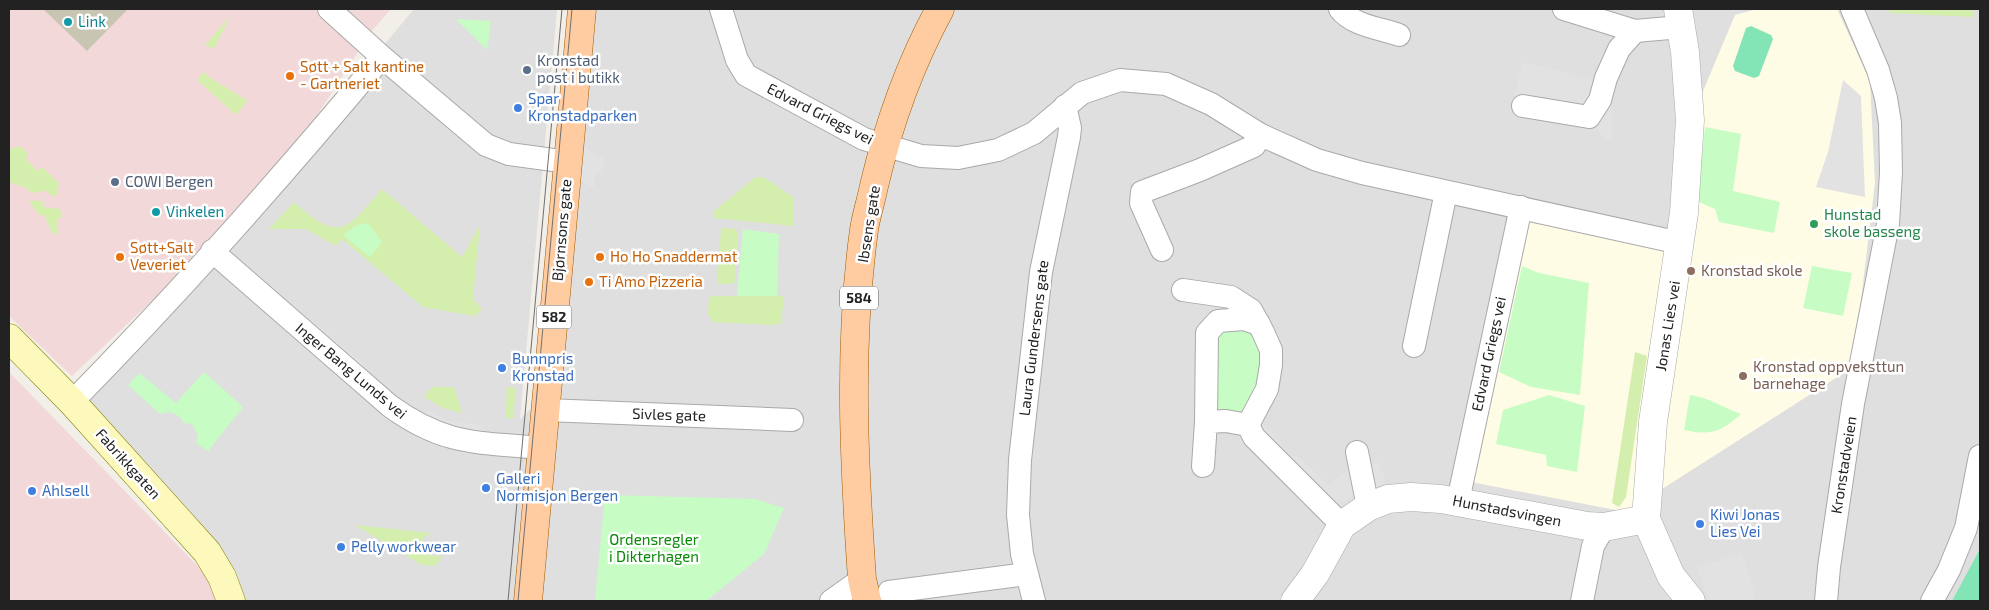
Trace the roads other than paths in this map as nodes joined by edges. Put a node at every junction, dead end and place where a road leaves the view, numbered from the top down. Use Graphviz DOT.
graph roads {
  1 [pos="329,9"];
  2 [pos="582,9"];
  3 [pos="721,9"];
  4 [pos="940,9"];
  5 [pos="1340,9"];
  6 [pos="1564,9"];
  7 [pos="1852,9"];
  8 [pos="1679,18"];
  9 [pos="1635,31"];
  10 [pos="1399,35"];
  11 [pos="382,57"];
  12 [pos="1065,106"];
  13 [pos="1523,106"];
  14 [pos="1261,135"];
  15 [pos="884,145"];
  16 [pos="568,162"];
  17 [pos="1446,192"];
  18 [pos="1521,208"];
  19 [pos="1680,243"];
  20 [pos="1162,250"];
  21 [pos="212,251"];
  22 [pos="1183,290"];
  23 [pos="1259,324"];
  24 [pos="9,338"];
  25 [pos="1414,346"];
  26 [pos="72,402"];
  27 [pos="546,410"];
  28 [pos="792,420"];
  29 [pos="1206,422"];
  30 [pos="1248,425"];
  31 [pos="542,448"];
  32 [pos="1357,452"];
  33 [pos="1980,456"];
  34 [pos="1203,466"];
  35 [pos="1458,501"];
  36 [pos="1368,507"];
  37 [pos="1646,519"];
  38 [pos="1342,525"];
  39 [pos="1604,527"];
  40 [pos="1026,574"];
  41 [pos="873,591"];
  42 [pos="231,601"];
  43 [pos="528,601"];
  44 [pos="831,601"];
  45 [pos="1034,601"];
  46 [pos="1295,601"];
  47 [pos="1582,601"];
  48 [pos="1691,601"];
  49 [pos="1826,601"];
  50 [pos="1932,601"];
  1 -- 11 [label="street"];
  2 -- 16 [label="main road, Bjørnsons gate / 582"];
  3 -- 15 [label="street, Edvard Griegs vei"];
  4 -- 15 [label="main road, Ibsens gate / 584"];
  5 -- 10 [label="street"];
  6 -- 9 [label="street"];
  7 -- 49 [label="street, Kronstadveien"];
  8 -- 9 [label="street"];
  8 -- 19 [label="street, Jonas Lies vei"];
  9 -- 13 [label="street"];
  11 -- 16 [label="street"];
  11 -- 21 [label="street"];
  12 -- 14 [label="street, Edvard Griegs vei"];
  12 -- 15 [label="street, Edvard Griegs vei"];
  12 -- 40 [label="street, Laura Gundersens gate"];
  14 -- 17 [label="street, Edvard Griegs vei"];
  14 -- 20 [label="street"];
  15 -- 41 [label="main road, Ibsens gate / 584"];
  16 -- 27 [label="main road, Bjørnsons gate / 582"];
  17 -- 18 [label="street, Edvard Griegs vei"];
  17 -- 25 [label="street"];
  18 -- 19 [label="street, Edvard Griegs vei"];
  18 -- 35 [label="street, Edvard Griegs vei"];
  19 -- 37 [label="street, Jonas Lies vei"];
  21 -- 26 [label="street"];
  21 -- 31 [label="street, Inger Bang Lunds vei"];
  22 -- 23 [label="street"];
  23 -- 29 [label="street"];
  23 -- 30 [label="street"];
  24 -- 26 [label="main road, Fabrikkgaten"];
  26 -- 42 [label="main road, Fabrikkgaten"];
  27 -- 28 [label="street, Sivles gate"];
  27 -- 31 [label="main road, Bjørnsons gate / 582"];
  29 -- 30 [label="street"];
  29 -- 34 [label="street"];
  30 -- 38 [label="street"];
  31 -- 43 [label="main road, Bjørnsons gate / 582"];
  32 -- 36 [label="street"];
  33 -- 50 [label="street"];
  35 -- 36 [label="street, Hunstadsvingen"];
  35 -- 39 [label="street, Hunstadsvingen"];
  36 -- 38 [label="street, Hunstadsvingen"];
  37 -- 39 [label="street, Hunstadsvingen"];
  37 -- 48 [label="street, Jonas Lies vei"];
  38 -- 46 [label="street, Hunstadsvingen"];
  39 -- 47 [label="street"];
  40 -- 41 [label="street"];
  40 -- 45 [label="street, Laura Gundersens gate"];
  41 -- 44 [label="street"];
}
